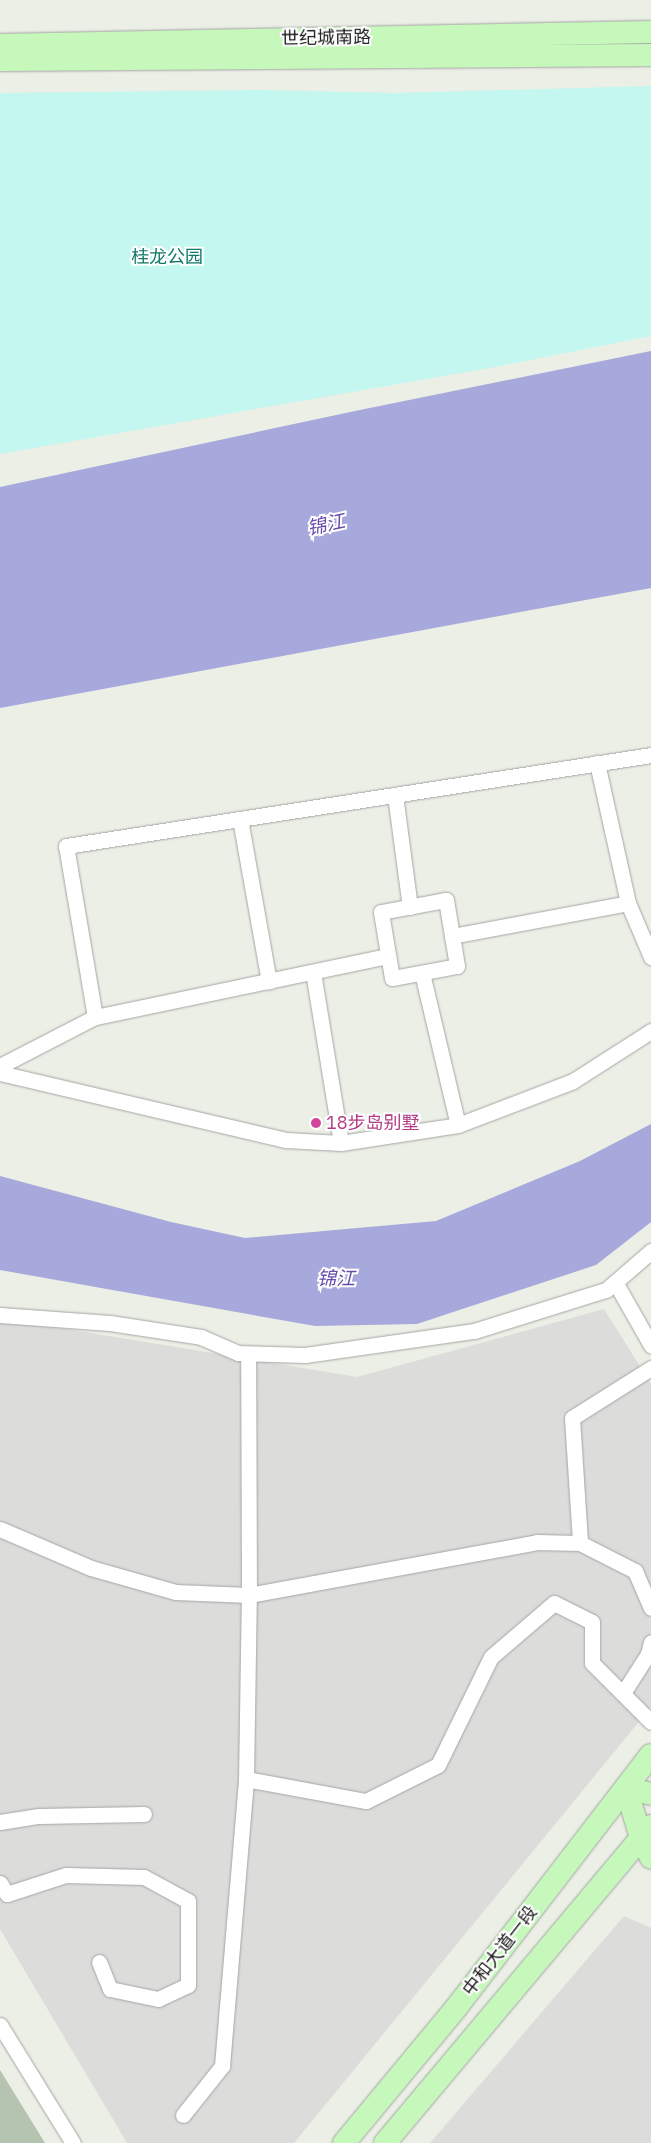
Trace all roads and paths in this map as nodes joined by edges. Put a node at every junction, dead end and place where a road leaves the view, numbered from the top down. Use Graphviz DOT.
graph roads {
  1 [pos="651,32"];
  2 [pos="0,44"];
  3 [pos="651,55"];
  4 [pos="0,60"];
  5 [pos="651,755"];
  6 [pos="597,762"];
  7 [pos="395,795"];
  8 [pos="240,819"];
  9 [pos="628,903"];
  10 [pos="410,907"];
  11 [pos="452,936"];
  12 [pos="388,956"];
  13 [pos="651,958"];
  14 [pos="313,972"];
  15 [pos="422,973"];
  16 [pos="269,981"];
  17 [pos="95,1017"];
  18 [pos="651,1031"];
  19 [pos="0,1066"];
  20 [pos="0,1073"];
  21 [pos="458,1125"];
  22 [pos="341,1143"];
  23 [pos="651,1250"];
  24 [pos="614,1282"];
  25 [pos="0,1315"];
  26 [pos="651,1345"];
  27 [pos="248,1354"];
  28 [pos="651,1368"];
  29 [pos="0,1530"];
  30 [pos="580,1543"];
  31 [pos="249,1595"];
  32 [pos="651,1608"];
  33 [pos="651,1642"];
  34 [pos="623,1693"];
  35 [pos="651,1722"];
  36 [pos="651,1755"];
  37 [pos="246,1779"];
  38 [pos="626,1788"];
  39 [pos="651,1794"];
  40 [pos="144,1814"];
  41 [pos="0,1822"];
  42 [pos="646,1832"];
  43 [pos="651,1858"];
  44 [pos="0,1883"];
  45 [pos="99,1962"];
  46 [pos="0,2025"];
  47 [pos="183,2115"];
  48 [pos="73,2143"];
  49 [pos="344,2143"];
  50 [pos="385,2143"];
  1 -- 2 [label="main road, 世纪城南路"];
  3 -- 4 [label="main road"];
  5 -- 6 [label="street"];
  6 -- 7 [label="street"];
  6 -- 9 [label="street"];
  7 -- 8 [label="street"];
  7 -- 10 [label="street"];
  8 -- 16 [label="street"];
  8 -- 17 [label="street"];
  9 -- 11 [label="street"];
  9 -- 13 [label="street"];
  10 -- 11 [label="street"];
  10 -- 12 [label="street"];
  11 -- 15 [label="street"];
  12 -- 14 [label="street"];
  12 -- 15 [label="street"];
  14 -- 16 [label="street"];
  14 -- 22 [label="street"];
  15 -- 21 [label="street"];
  16 -- 17 [label="street"];
  17 -- 19 [label="street"];
  18 -- 21 [label="street"];
  20 -- 22 [label="street"];
  21 -- 22 [label="street"];
  23 -- 24 [label="street"];
  24 -- 26 [label="street"];
  24 -- 27 [label="street"];
  25 -- 27 [label="street"];
  27 -- 31 [label="street"];
  28 -- 30 [label="street"];
  29 -- 31 [label="street"];
  30 -- 31 [label="street"];
  30 -- 32 [label="street"];
  31 -- 37 [label="street"];
  33 -- 34 [label="street"];
  34 -- 35 [label="street"];
  34 -- 37 [label="street"];
  36 -- 38 [label="main road, 中和大道一段"];
  37 -- 47 [label="street"];
  38 -- 39 [label="main road"];
  38 -- 42 [label="main road"];
  38 -- 49 [label="main road, 中和大道一段"];
  40 -- 41 [label="street"];
  42 -- 43 [label="main road"];
  42 -- 50 [label="main road, 中和大道一段"];
  44 -- 45 [label="street"];
  46 -- 48 [label="street"];
}
